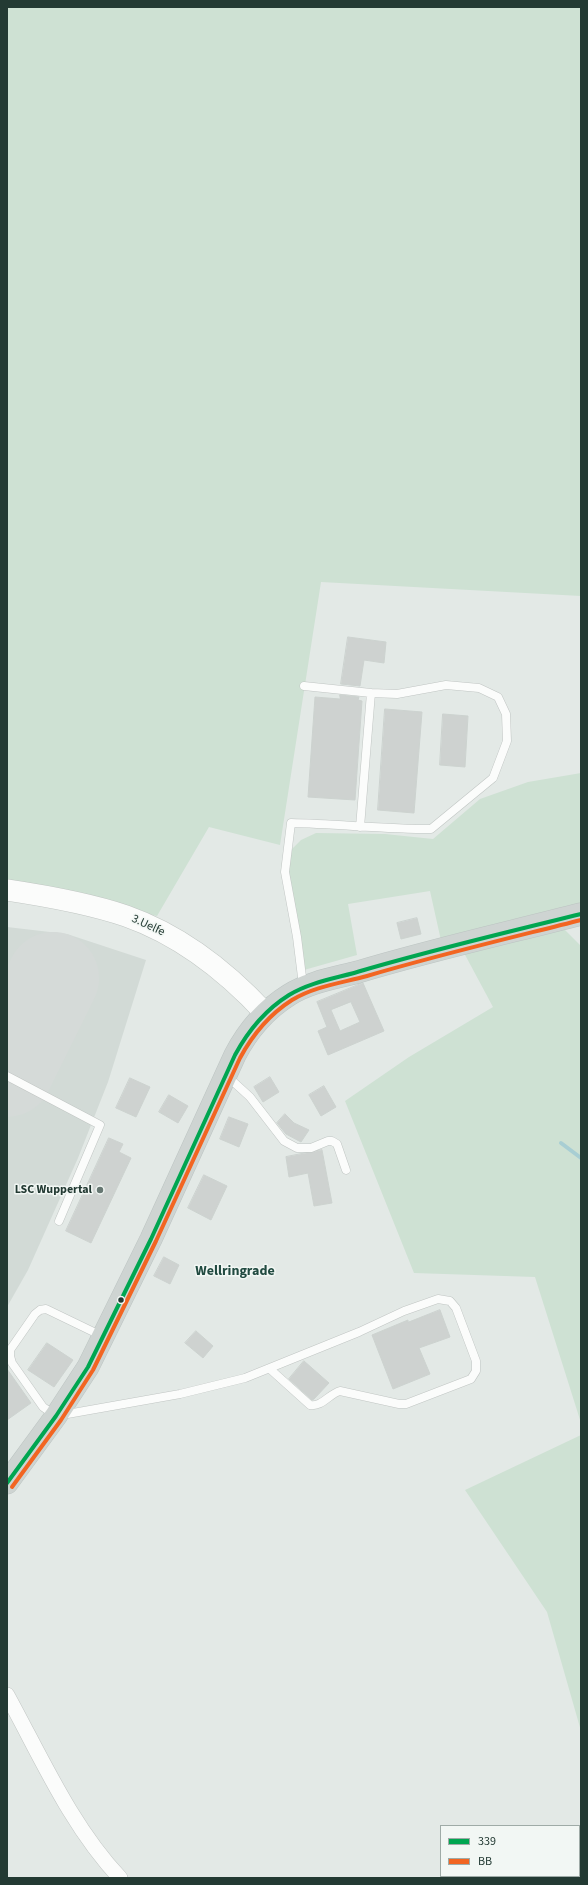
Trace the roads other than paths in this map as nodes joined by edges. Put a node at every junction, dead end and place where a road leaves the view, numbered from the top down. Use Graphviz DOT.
graph roads {
  1 [pos="304,686"];
  2 [pos="371,693"];
  3 [pos="360,827"];
  4 [pos="7,890"];
  5 [pos="581,914"];
  6 [pos="303,987"];
  7 [pos="265,1013"];
  8 [pos="225,1074"];
  9 [pos="7,1076"];
  10 [pos="346,1170"];
  11 [pos="58,1221"];
  12 [pos="104,1337"];
  13 [pos="270,1369"];
  14 [pos="56,1416"];
  15 [pos="7,1483"];
  16 [pos="7,1695"];
  17 [pos="120,1878"];
  1 -- 2 [label="lane"];
  2 -- 3 [label="lane"];
  2 -- 3 [label="lane"];
  3 -- 6 [label="lane"];
  4 -- 7 [label="street, 3.Uelfe"];
  5 -- 6 [label="main road"];
  6 -- 7 [label="main road"];
  7 -- 8 [label="main road"];
  8 -- 10 [label="lane"];
  8 -- 12 [label="main road"];
  9 -- 11 [label="lane"];
  12 -- 14 [label="main road"];
  12 -- 14 [label="lane"];
  13 -- 13 [label="lane"];
  13 -- 14 [label="lane"];
  14 -- 15 [label="main road"];
  16 -- 17 [label="street"];
}
